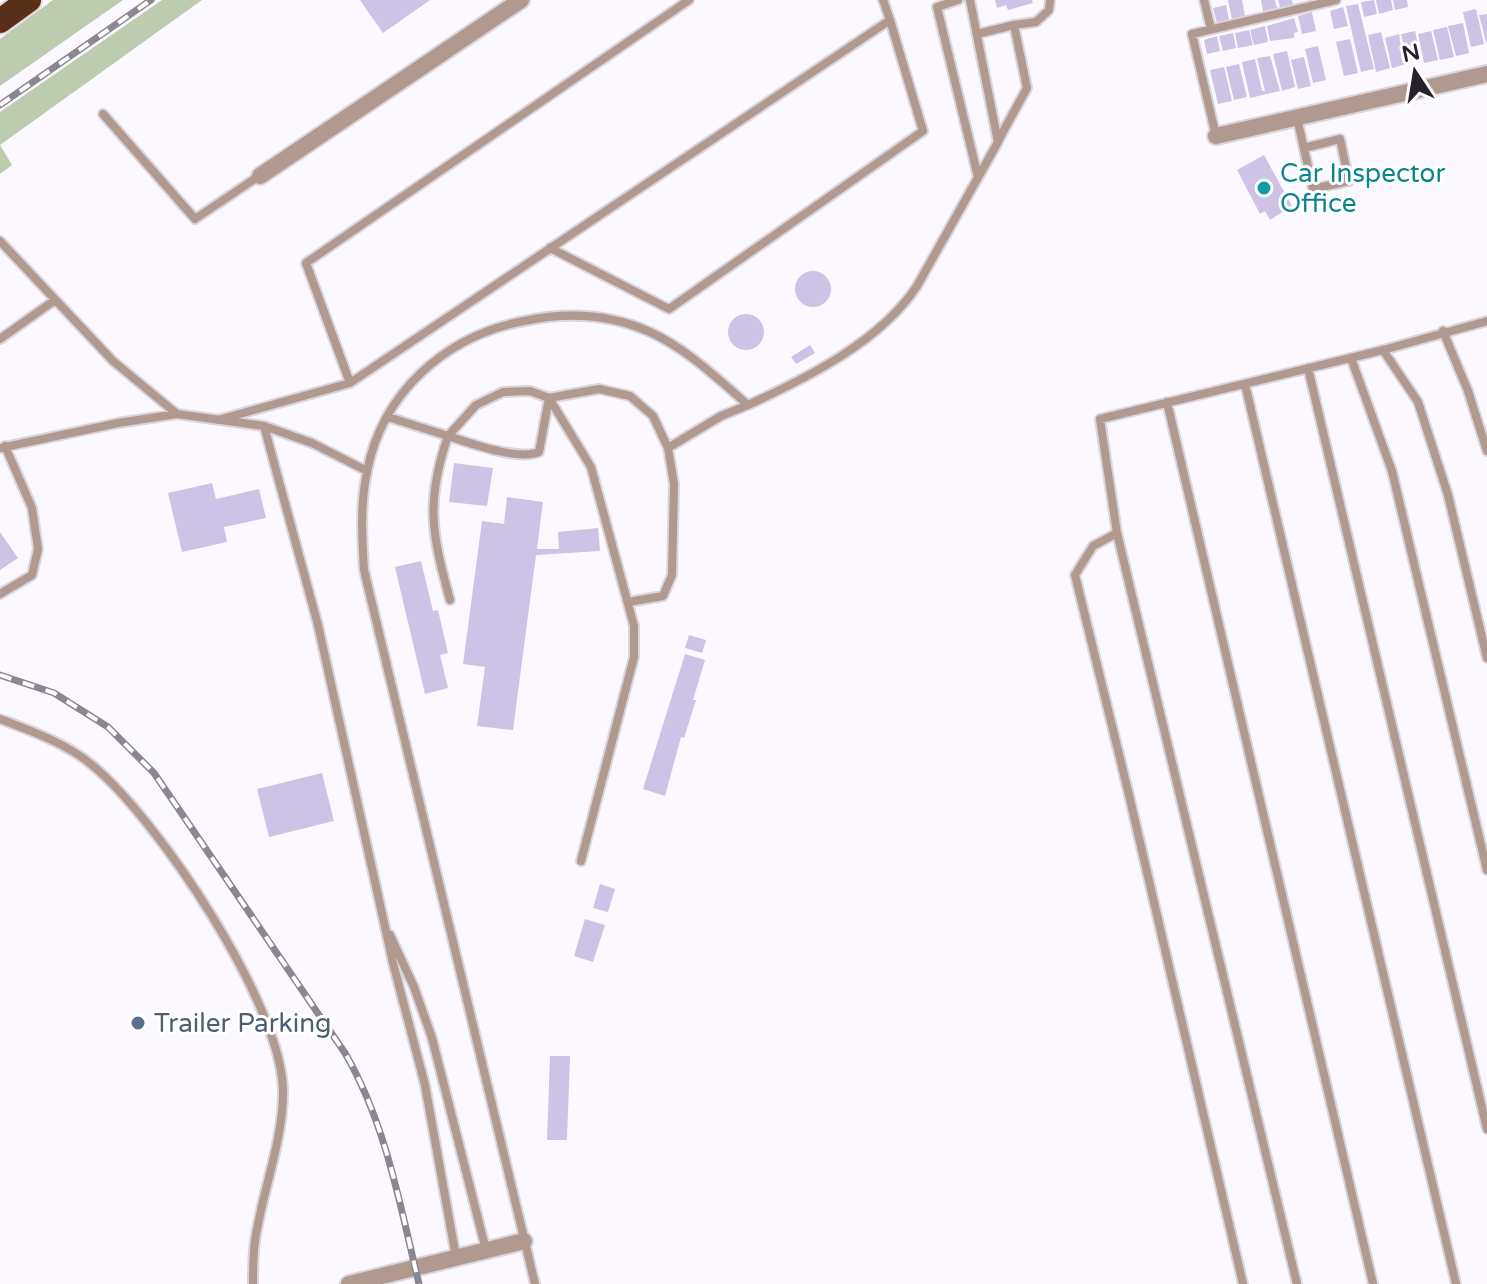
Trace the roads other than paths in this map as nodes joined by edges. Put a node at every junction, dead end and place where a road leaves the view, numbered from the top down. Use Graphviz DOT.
graph roads {
  1 [pos="29,0"];
  2 [pos="521,0"];
  3 [pos="689,0"];
  4 [pos="883,0"];
  5 [pos="958,0"];
  6 [pos="970,0"];
  7 [pos="1050,0"];
  8 [pos="1204,0"];
  9 [pos="1336,0"];
  10 [pos="890,20"];
  11 [pos="0,21"];
  12 [pos="1014,25"];
  13 [pos="1211,29"];
  14 [pos="977,34"];
  15 [pos="1487,74"];
  16 [pos="103,114"];
  17 [pos="1297,118"];
  18 [pos="1216,136"];
  19 [pos="998,142"];
  20 [pos="1304,148"];
  21 [pos="260,176"];
  22 [pos="978,178"];
  23 [pos="0,241"];
  24 [pos="550,248"];
  25 [pos="55,300"];
  26 [pos="1487,321"];
  27 [pos="1443,331"];
  28 [pos="0,339"];
  29 [pos="1383,350"];
  30 [pos="1351,358"];
  31 [pos="1308,368"];
  32 [pos="350,383"];
  33 [pos="1245,384"];
  34 [pos="549,398"];
  35 [pos="1167,402"];
  36 [pos="748,405"];
  37 [pos="177,414"];
  38 [pos="388,417"];
  39 [pos="218,420"];
  40 [pos="264,426"];
  41 [pos="448,436"];
  42 [pos="2,447"];
  43 [pos="668,448"];
  44 [pos="1487,451"];
  45 [pos="367,471"];
  46 [pos="1117,533"];
  47 [pos="0,594"];
  48 [pos="450,600"];
  49 [pos="628,602"];
  50 [pos="1487,658"];
  51 [pos="0,719"];
  52 [pos="581,861"];
  53 [pos="1487,870"];
  54 [pos="384,924"];
  55 [pos="1487,1129"];
  56 [pos="524,1241"];
  57 [pos="486,1250"];
  58 [pos="456,1258"];
  59 [pos="378,1281"];
  60 [pos="253,1284"];
  61 [pos="349,1284"];
  62 [pos="535,1284"];
  63 [pos="1243,1284"];
  64 [pos="1297,1284"];
  65 [pos="1373,1284"];
  66 [pos="1456,1284"];
  1 -- 11 [label="highway"];
  2 -- 21 [label="street"];
  3 -- 32 [label="lane"];
  4 -- 10 [label="lane"];
  5 -- 22 [label="lane"];
  6 -- 14 [label="lane"];
  7 -- 12 [label="lane"];
  8 -- 13 [label="lane"];
  9 -- 13 [label="lane"];
  10 -- 24 [label="lane"];
  10 -- 24 [label="lane"];
  12 -- 14 [label="lane"];
  12 -- 19 [label="lane"];
  13 -- 18 [label="lane"];
  14 -- 19 [label="lane"];
  15 -- 17 [label="street"];
  16 -- 21 [label="lane"];
  17 -- 18 [label="street"];
  17 -- 20 [label="lane"];
  19 -- 22 [label="lane"];
  20 -- 20 [label="lane"];
  22 -- 36 [label="lane"];
  23 -- 25 [label="lane"];
  24 -- 32 [label="lane"];
  25 -- 28 [label="lane"];
  25 -- 37 [label="lane"];
  26 -- 27 [label="lane"];
  27 -- 29 [label="lane"];
  27 -- 44 [label="lane"];
  29 -- 30 [label="lane"];
  29 -- 50 [label="lane"];
  30 -- 31 [label="lane"];
  30 -- 53 [label="lane"];
  31 -- 33 [label="lane"];
  31 -- 55 [label="lane"];
  32 -- 39 [label="lane"];
  33 -- 35 [label="lane"];
  33 -- 66 [label="lane"];
  34 -- 41 [label="lane"];
  34 -- 41 [label="lane"];
  34 -- 43 [label="lane"];
  34 -- 49 [label="lane"];
  35 -- 46 [label="lane"];
  35 -- 65 [label="lane"];
  36 -- 38 [label="lane"];
  36 -- 43 [label="lane"];
  37 -- 39 [label="lane"];
  37 -- 42 [label="lane"];
  38 -- 41 [label="lane"];
  38 -- 45 [label="lane"];
  39 -- 40 [label="lane"];
  40 -- 45 [label="lane"];
  40 -- 54 [label="lane"];
  41 -- 48 [label="lane"];
  42 -- 47 [label="lane"];
  43 -- 49 [label="lane"];
  45 -- 56 [label="lane"];
  46 -- 63 [label="lane"];
  46 -- 64 [label="lane"];
  49 -- 52 [label="lane"];
  51 -- 60 [label="lane"];
  54 -- 57 [label="lane"];
  54 -- 58 [label="lane"];
  56 -- 57 [label="street"];
  56 -- 62 [label="lane"];
  57 -- 58 [label="street"];
  58 -- 59 [label="street"];
  59 -- 61 [label="street"];
}
